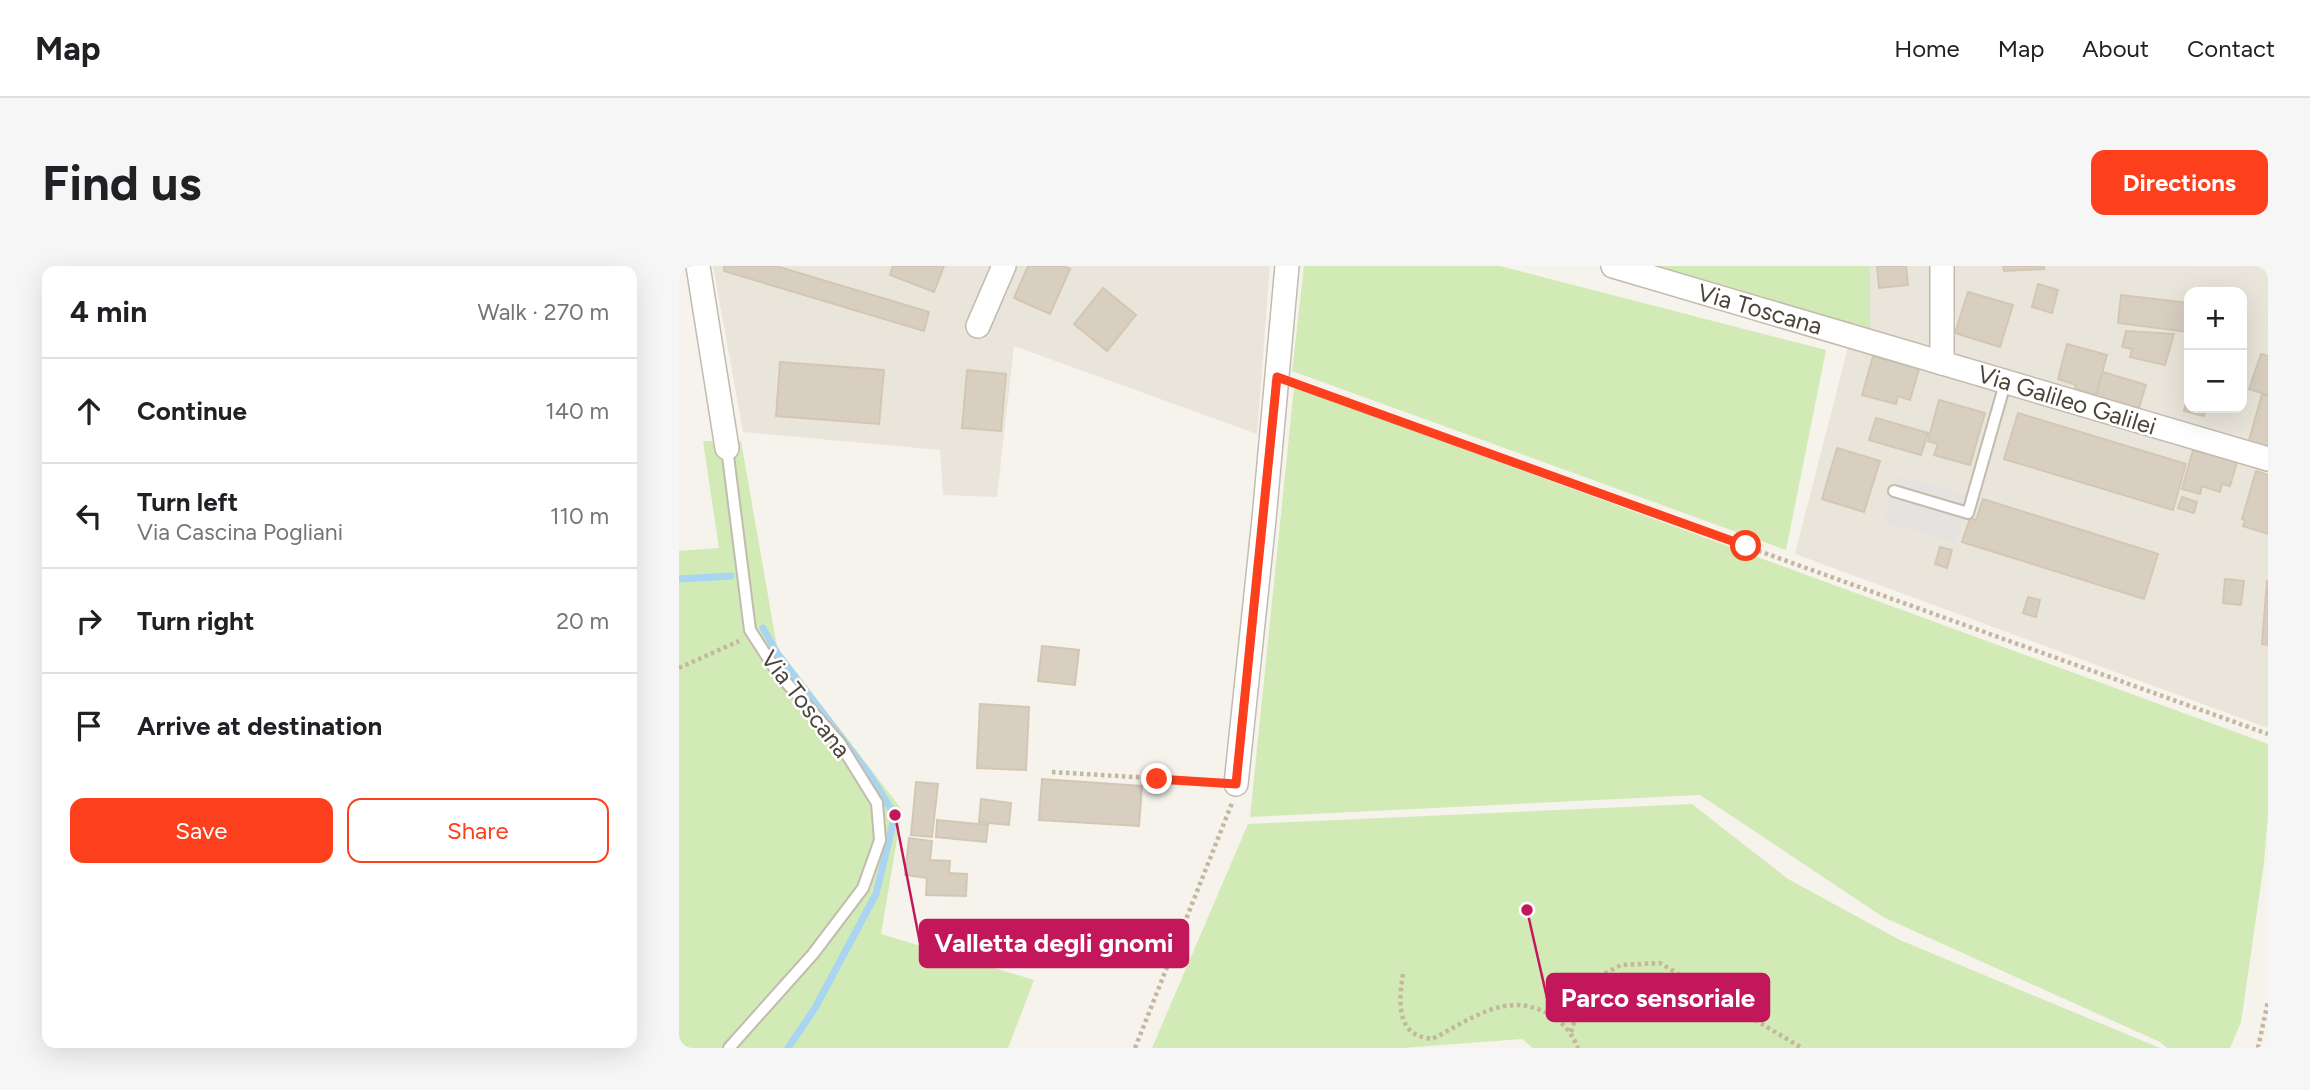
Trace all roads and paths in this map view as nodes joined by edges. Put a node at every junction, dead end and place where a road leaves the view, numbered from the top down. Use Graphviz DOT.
graph roads {
  1 [pos="698,266"];
  2 [pos="1004,266"];
  3 [pos="1287,266"];
  4 [pos="1613,266"];
  5 [pos="1941,266"];
  6 [pos="978,326"];
  7 [pos="1867,341"];
  8 [pos="1942,363"];
  9 [pos="1277,377"];
  10 [pos="2006,380"];
  11 [pos="727,448"];
  12 [pos="2268,459"];
  13 [pos="1895,491"];
  14 [pos="750,630"];
  15 [pos="679,668"];
  16 [pos="2268,734"];
  17 [pos="1052,772"];
  18 [pos="1236,784"];
  19 [pos="1403,974"];
  20 [pos="2268,1001"];
  21 [pos="1571,1032"];
  22 [pos="729,1048"];
  23 [pos="1135,1048"];
  24 [pos="1578,1048"];
  25 [pos="1802,1048"];
  26 [pos="2258,1048"];
  1 -- 11 [label="street, Via Toscana"];
  2 -- 6 [label="street"];
  3 -- 9 [label="street"];
  4 -- 7 [label="street, Via Toscana"];
  5 -- 8 [label="street"];
  7 -- 8 [label="street, Via Galileo Galilei"];
  8 -- 10 [label="street, Via Galileo Galilei"];
  9 -- 16 [label="path"];
  9 -- 18 [label="street"];
  10 -- 12 [label="street, Via Galileo Galilei"];
  10 -- 13 [label="lane"];
  11 -- 14 [label="lane, Via Toscana"];
  14 -- 15 [label="path"];
  14 -- 22 [label="lane, Via Toscana"];
  17 -- 18 [label="path"];
  18 -- 23 [label="path"];
  19 -- 21 [label="path"];
  20 -- 26 [label="path"];
  21 -- 24 [label="path"];
  21 -- 25 [label="path"];
}
